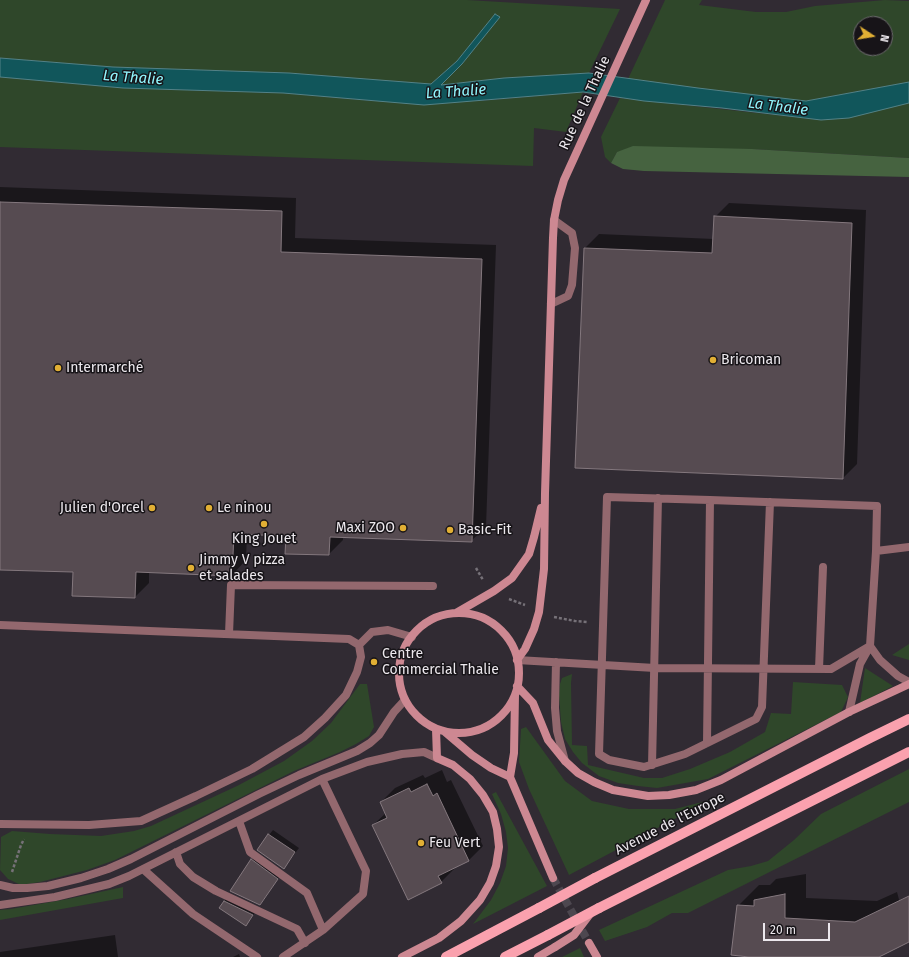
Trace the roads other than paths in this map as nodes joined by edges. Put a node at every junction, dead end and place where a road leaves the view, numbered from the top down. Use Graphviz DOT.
graph roads {
  1 [pos="646,0"];
  2 [pos="554,220"];
  3 [pos="551,304"];
  4 [pos="545,493"];
  5 [pos="658,498"];
  6 [pos="710,500"];
  7 [pos="770,502"];
  8 [pos="909,547"];
  9 [pos="876,551"];
  10 [pos="823,567"];
  11 [pos="433,586"];
  12 [pos="456,613"];
  13 [pos="0,625"];
  14 [pos="228,634"];
  15 [pos="412,637"];
  16 [pos="359,645"];
  17 [pos="870,646"];
  18 [pos="517,660"];
  19 [pos="556,662"];
  20 [pos="602,665"];
  21 [pos="655,668"];
  22 [pos="707,668"];
  23 [pos="763,668"];
  24 [pos="819,669"];
  25 [pos="909,683"];
  26 [pos="516,690"];
  27 [pos="405,700"];
  28 [pos="849,712"];
  29 [pos="909,719"];
  30 [pos="440,730"];
  31 [pos="707,743"];
  32 [pos="909,752"];
  33 [pos="438,758"];
  34 [pos="565,761"];
  35 [pos="652,765"];
  36 [pos="510,777"];
  37 [pos="322,779"];
  38 [pos="239,821"];
  39 [pos="0,824"];
  40 [pos="176,852"];
  41 [pos="143,868"];
  42 [pos="554,878"];
  43 [pos="0,885"];
  44 [pos="0,905"];
  45 [pos="595,910"];
  46 [pos="323,930"];
  47 [pos="305,943"];
  48 [pos="589,943"];
  49 [pos="257,957"];
  50 [pos="283,957"];
  51 [pos="402,957"];
  52 [pos="446,957"];
  53 [pos="505,957"];
  54 [pos="538,957"];
  55 [pos="597,957"];
  1 -- 2 [label="street, Rue de la Thalie"];
  2 -- 3 [label="street, Rue de la Thalie"];
  2 -- 3 [label="lane"];
  3 -- 4 [label="street, Rue de la Thalie"];
  4 -- 12 [label="street"];
  4 -- 18 [label="street"];
  5 -- 6 [label="lane"];
  5 -- 20 [label="lane"];
  5 -- 21 [label="lane"];
  6 -- 7 [label="lane"];
  6 -- 22 [label="lane"];
  7 -- 9 [label="lane"];
  7 -- 23 [label="lane"];
  8 -- 9 [label="lane"];
  9 -- 17 [label="lane"];
  10 -- 24 [label="lane"];
  11 -- 14 [label="lane"];
  12 -- 15 [label="street"];
  12 -- 18 [label="street"];
  13 -- 14 [label="lane"];
  14 -- 16 [label="lane"];
  15 -- 16 [label="lane"];
  15 -- 27 [label="street"];
  16 -- 39 [label="lane"];
  17 -- 24 [label="lane"];
  17 -- 25 [label="lane"];
  17 -- 28 [label="lane"];
  18 -- 19 [label="lane"];
  18 -- 26 [label="street"];
  19 -- 20 [label="lane"];
  19 -- 34 [label="lane"];
  20 -- 21 [label="lane"];
  20 -- 35 [label="lane"];
  21 -- 22 [label="lane"];
  21 -- 35 [label="lane"];
  22 -- 23 [label="lane"];
  22 -- 31 [label="lane"];
  23 -- 24 [label="lane"];
  23 -- 31 [label="lane"];
  25 -- 28 [label="street"];
  26 -- 30 [label="street"];
  26 -- 34 [label="street"];
  26 -- 36 [label="street"];
  27 -- 30 [label="street"];
  27 -- 43 [label="lane"];
  28 -- 34 [label="street"];
  29 -- 52 [label="main road, Avenue de l'Europe, bridge"];
  30 -- 33 [label="street"];
  30 -- 36 [label="street"];
  31 -- 35 [label="lane"];
  32 -- 45 [label="main road"];
  33 -- 37 [label="lane"];
  33 -- 51 [label="street"];
  36 -- 42 [label="street"];
  37 -- 38 [label="lane"];
  37 -- 46 [label="lane"];
  38 -- 40 [label="lane"];
  38 -- 46 [label="lane"];
  40 -- 41 [label="lane"];
  40 -- 47 [label="lane"];
  41 -- 44 [label="lane"];
  41 -- 49 [label="lane"];
  45 -- 53 [label="main road, bridge"];
  45 -- 54 [label="street, bridge"];
  46 -- 47 [label="lane"];
  47 -- 50 [label="lane"];
  48 -- 55 [label="street"];
}
